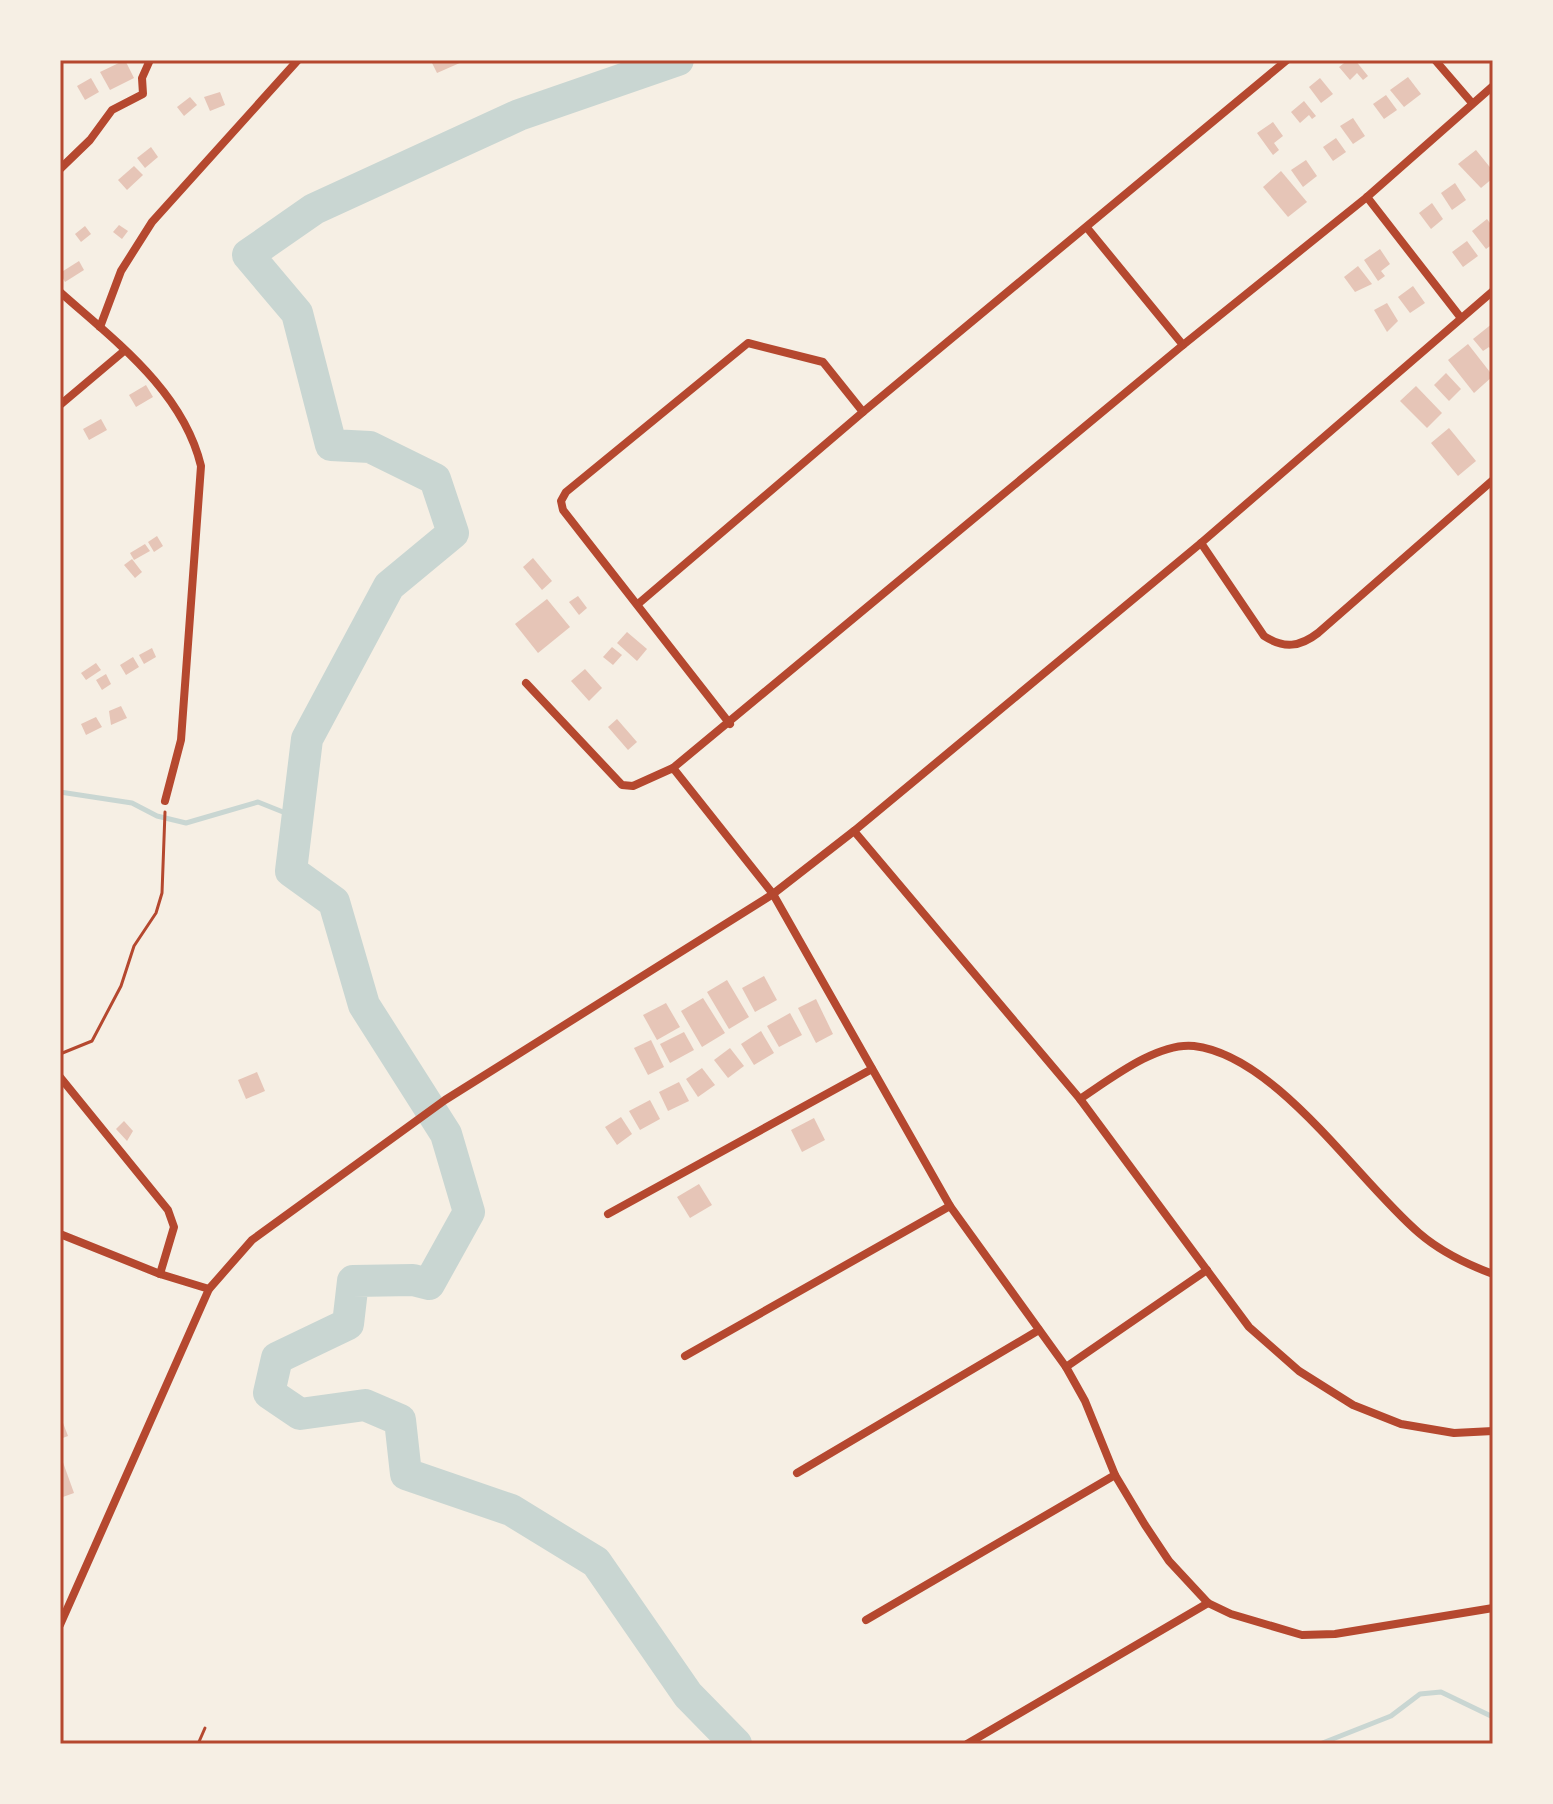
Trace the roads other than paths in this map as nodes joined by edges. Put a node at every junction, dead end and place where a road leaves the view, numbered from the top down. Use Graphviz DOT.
graph roads {
  1 [pos="150,60"];
  2 [pos="298,60"];
  3 [pos="1287,60"];
  4 [pos="1435,60"];
  5 [pos="1493,86"];
  6 [pos="1472,103"];
  7 [pos="60,169"];
  8 [pos="1367,197"];
  9 [pos="1088,229"];
  10 [pos="1493,291"];
  11 [pos="60,292"];
  12 [pos="1461,318"];
  13 [pos="100,327"];
  14 [pos="1183,345"];
  15 [pos="124,351"];
  16 [pos="60,405"];
  17 [pos="863,412"];
  18 [pos="1493,480"];
  19 [pos="1201,543"];
  20 [pos="638,604"];
  21 [pos="526,683"];
  22 [pos="730,724"];
  23 [pos="673,768"];
  24 [pos="165,801"];
  25 [pos="854,831"];
  26 [pos="773,894"];
  27 [pos="872,1069"];
  28 [pos="60,1077"];
  29 [pos="1080,1099"];
  30 [pos="950,1206"];
  31 [pos="608,1214"];
  32 [pos="60,1234"];
  33 [pos="1207,1270"];
  34 [pos="160,1274"];
  35 [pos="1493,1274"];
  36 [pos="209,1289"];
  37 [pos="1039,1330"];
  38 [pos="685,1356"];
  39 [pos="1066,1367"];
  40 [pos="1493,1431"];
  41 [pos="797,1473"];
  42 [pos="1115,1475"];
  43 [pos="1208,1603"];
  44 [pos="1493,1608"];
  45 [pos="866,1620"];
  46 [pos="60,1625"];
  47 [pos="967,1744"];
  1 -- 7 [label="street"];
  2 -- 13 [label="street"];
  3 -- 9 [label="street"];
  4 -- 6 [label="street"];
  5 -- 6 [label="street"];
  6 -- 8 [label="street"];
  8 -- 12 [label="street"];
  8 -- 14 [label="street"];
  9 -- 14 [label="street"];
  9 -- 17 [label="street"];
  10 -- 12 [label="street"];
  11 -- 13 [label="street"];
  12 -- 19 [label="street"];
  13 -- 15 [label="street"];
  14 -- 22 [label="street"];
  15 -- 16 [label="street"];
  15 -- 24 [label="street"];
  17 -- 20 [label="street"];
  17 -- 20 [label="street"];
  18 -- 19 [label="street"];
  19 -- 25 [label="street"];
  20 -- 22 [label="street"];
  21 -- 23 [label="street"];
  22 -- 23 [label="street"];
  23 -- 26 [label="street"];
  25 -- 26 [label="street"];
  25 -- 29 [label="street"];
  26 -- 27 [label="street"];
  26 -- 36 [label="street"];
  27 -- 30 [label="street"];
  27 -- 31 [label="street"];
  28 -- 34 [label="street"];
  29 -- 33 [label="street"];
  29 -- 35 [label="street"];
  30 -- 37 [label="street"];
  30 -- 38 [label="street"];
  32 -- 34 [label="street"];
  33 -- 39 [label="street"];
  33 -- 40 [label="street"];
  34 -- 36 [label="street"];
  36 -- 46 [label="street"];
  37 -- 39 [label="street"];
  37 -- 41 [label="street"];
  39 -- 42 [label="street"];
  42 -- 43 [label="street"];
  42 -- 45 [label="street"];
  43 -- 44 [label="street"];
  43 -- 47 [label="street"];
}
